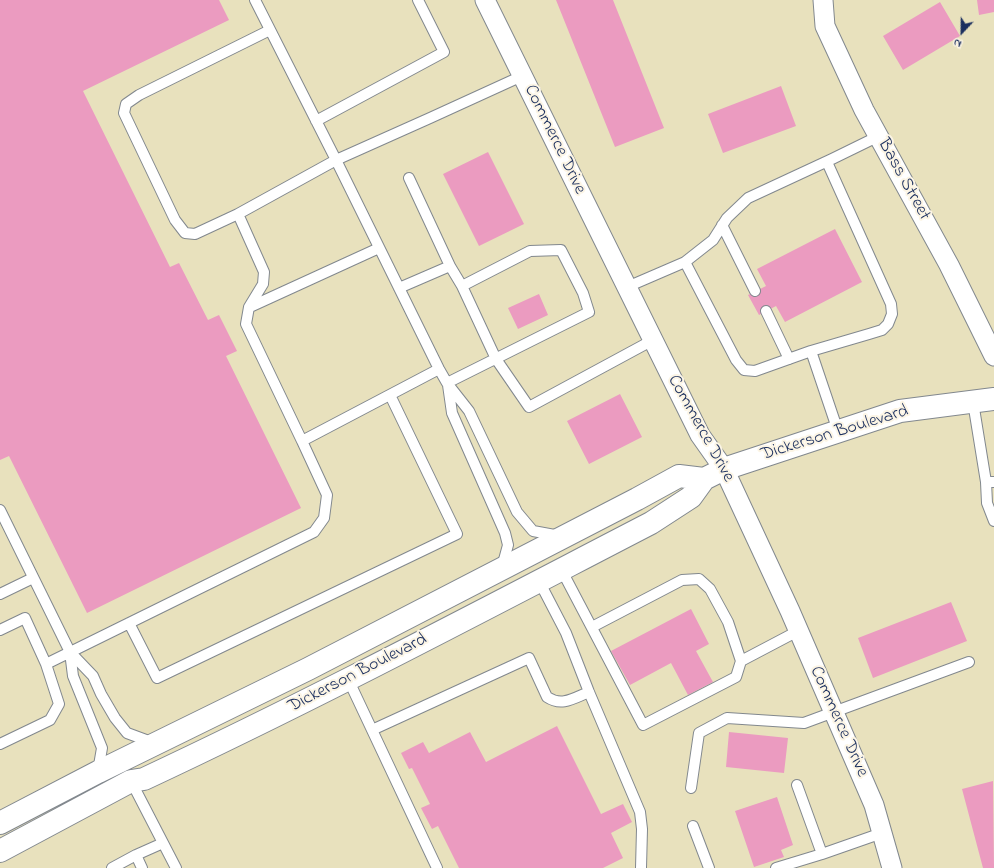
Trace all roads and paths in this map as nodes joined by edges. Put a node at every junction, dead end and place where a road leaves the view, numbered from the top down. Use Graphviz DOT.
graph roads {
  1 [pos="255,0"];
  2 [pos="418,0"];
  3 [pos="485,0"];
  4 [pos="823,0"];
  5 [pos="270,30"];
  6 [pos="522,76"];
  7 [pos="316,121"];
  8 [pos="879,136"];
  9 [pos="336,160"];
  10 [pos="827,162"];
  11 [pos="409,178"];
  12 [pos="238,214"];
  13 [pos="722,225"];
  14 [pos="379,248"];
  15 [pos="685,262"];
  16 [pos="450,266"];
  17 [pos="462,286"];
  18 [pos="627,287"];
  19 [pos="398,288"];
  20 [pos="755,291"];
  21 [pos="249,307"];
  22 [pos="766,311"];
  23 [pos="653,340"];
  24 [pos="811,351"];
  25 [pos="994,356"];
  26 [pos="496,359"];
  27 [pos="790,359"];
  28 [pos="439,369"];
  29 [pos="447,383"];
  30 [pos="390,395"];
  31 [pos="984,401"];
  32 [pos="838,431"];
  33 [pos="302,441"];
  34 [pos="724,469"];
  35 [pos="704,479"];
  36 [pos="990,482"];
  37 [pos="0,510"];
  38 [pos="994,521"];
  39 [pos="564,537"];
  40 [pos="501,569"];
  41 [pos="561,569"];
  42 [pos="33,578"];
  43 [pos="539,581"];
  44 [pos="0,594"];
  45 [pos="129,623"];
  46 [pos="592,627"];
  47 [pos="0,630"];
  48 [pos="798,631"];
  49 [pos="70,652"];
  50 [pos="741,661"];
  51 [pos="969,662"];
  52 [pos="46,664"];
  53 [pos="348,679"];
  54 [pos="589,692"];
  55 [pos="223,710"];
  56 [pos="834,712"];
  57 [pos="372,730"];
  58 [pos="155,743"];
  59 [pos="0,744"];
  60 [pos="98,772"];
  61 [pos="131,781"];
  62 [pos="796,785"];
  63 [pos="691,788"];
  64 [pos="0,822"];
  65 [pos="693,826"];
  66 [pos="882,834"];
  67 [pos="163,843"];
  68 [pos="0,851"];
  69 [pos="822,854"];
  70 [pos="136,855"];
  71 [pos="112,868"];
  72 [pos="142,868"];
  73 [pos="176,868"];
  74 [pos="438,868"];
  75 [pos="641,868"];
  76 [pos="709,868"];
  77 [pos="776,868"];
  78 [pos="892,868"];
  1 -- 5 [label="lane"];
  2 -- 7 [label="lane"];
  3 -- 6 [label="street, Commerce Drive"];
  4 -- 8 [label="street, Bass Street"];
  5 -- 7 [label="lane"];
  5 -- 12 [label="lane"];
  6 -- 9 [label="lane"];
  6 -- 18 [label="street, Commerce Drive"];
  7 -- 9 [label="lane"];
  8 -- 10 [label="lane"];
  8 -- 25 [label="street, Bass Street"];
  9 -- 12 [label="lane"];
  9 -- 14 [label="lane"];
  10 -- 13 [label="lane"];
  10 -- 24 [label="lane"];
  11 -- 16 [label="lane"];
  12 -- 21 [label="lane"];
  13 -- 15 [label="lane"];
  13 -- 20 [label="lane"];
  14 -- 19 [label="lane"];
  14 -- 21 [label="lane"];
  15 -- 18 [label="lane"];
  15 -- 27 [label="lane"];
  16 -- 17 [label="lane"];
  16 -- 19 [label="lane"];
  17 -- 26 [label="lane"];
  17 -- 26 [label="lane"];
  18 -- 23 [label="street, Commerce Drive"];
  19 -- 28 [label="lane"];
  21 -- 33 [label="lane"];
  22 -- 27 [label="lane"];
  23 -- 26 [label="lane"];
  23 -- 34 [label="street, Commerce Drive"];
  24 -- 27 [label="lane"];
  24 -- 32 [label="lane"];
  26 -- 29 [label="lane"];
  28 -- 29 [label="lane"];
  28 -- 30 [label="lane"];
  29 -- 39 [label="lane"];
  29 -- 40 [label="lane"];
  30 -- 33 [label="lane"];
  30 -- 45 [label="lane"];
  31 -- 32 [label="main road, Dickerson Boulevard"];
  31 -- 36 [label="lane"];
  32 -- 34 [label="main road, Dickerson Boulevard"];
  33 -- 45 [label="lane"];
  34 -- 35 [label="main road, Dickerson Boulevard"];
  34 -- 48 [label="street, Commerce Drive"];
  35 -- 39 [label="main road, Dickerson Boulevard"];
  35 -- 41 [label="main road, Dickerson Boulevard"];
  36 -- 38 [label="lane"];
  37 -- 42 [label="lane"];
  39 -- 40 [label="main road, Dickerson Boulevard"];
  40 -- 55 [label="main road, Dickerson Boulevard"];
  41 -- 43 [label="main road, Dickerson Boulevard"];
  41 -- 46 [label="lane"];
  42 -- 44 [label="lane"];
  42 -- 49 [label="lane"];
  43 -- 53 [label="main road, Dickerson Boulevard"];
  43 -- 54 [label="lane"];
  45 -- 49 [label="lane"];
  46 -- 50 [label="lane"];
  46 -- 50 [label="lane"];
  47 -- 52 [label="lane"];
  48 -- 50 [label="lane"];
  48 -- 56 [label="street, Commerce Drive"];
  49 -- 52 [label="lane"];
  49 -- 58 [label="lane"];
  49 -- 60 [label="lane"];
  51 -- 56 [label="lane"];
  52 -- 59 [label="lane"];
  53 -- 57 [label="lane"];
  53 -- 61 [label="main road, Dickerson Boulevard"];
  54 -- 57 [label="lane"];
  54 -- 75 [label="lane"];
  55 -- 58 [label="main road, Dickerson Boulevard"];
  55 -- 61 [label="main road"];
  56 -- 63 [label="lane"];
  56 -- 66 [label="street, Commerce Drive"];
  57 -- 74 [label="lane"];
  58 -- 60 [label="main road, Dickerson Boulevard"];
  60 -- 64 [label="main road, Dickerson Boulevard"];
  61 -- 67 [label="lane"];
  61 -- 68 [label="main road, Dickerson Boulevard"];
  62 -- 69 [label="lane"];
  65 -- 76 [label="lane"];
  66 -- 69 [label="lane"];
  66 -- 78 [label="street, Commerce Drive"];
  67 -- 70 [label="lane"];
  67 -- 73 [label="lane"];
  69 -- 77 [label="lane"];
  70 -- 71 [label="lane"];
  70 -- 72 [label="lane"];
}
